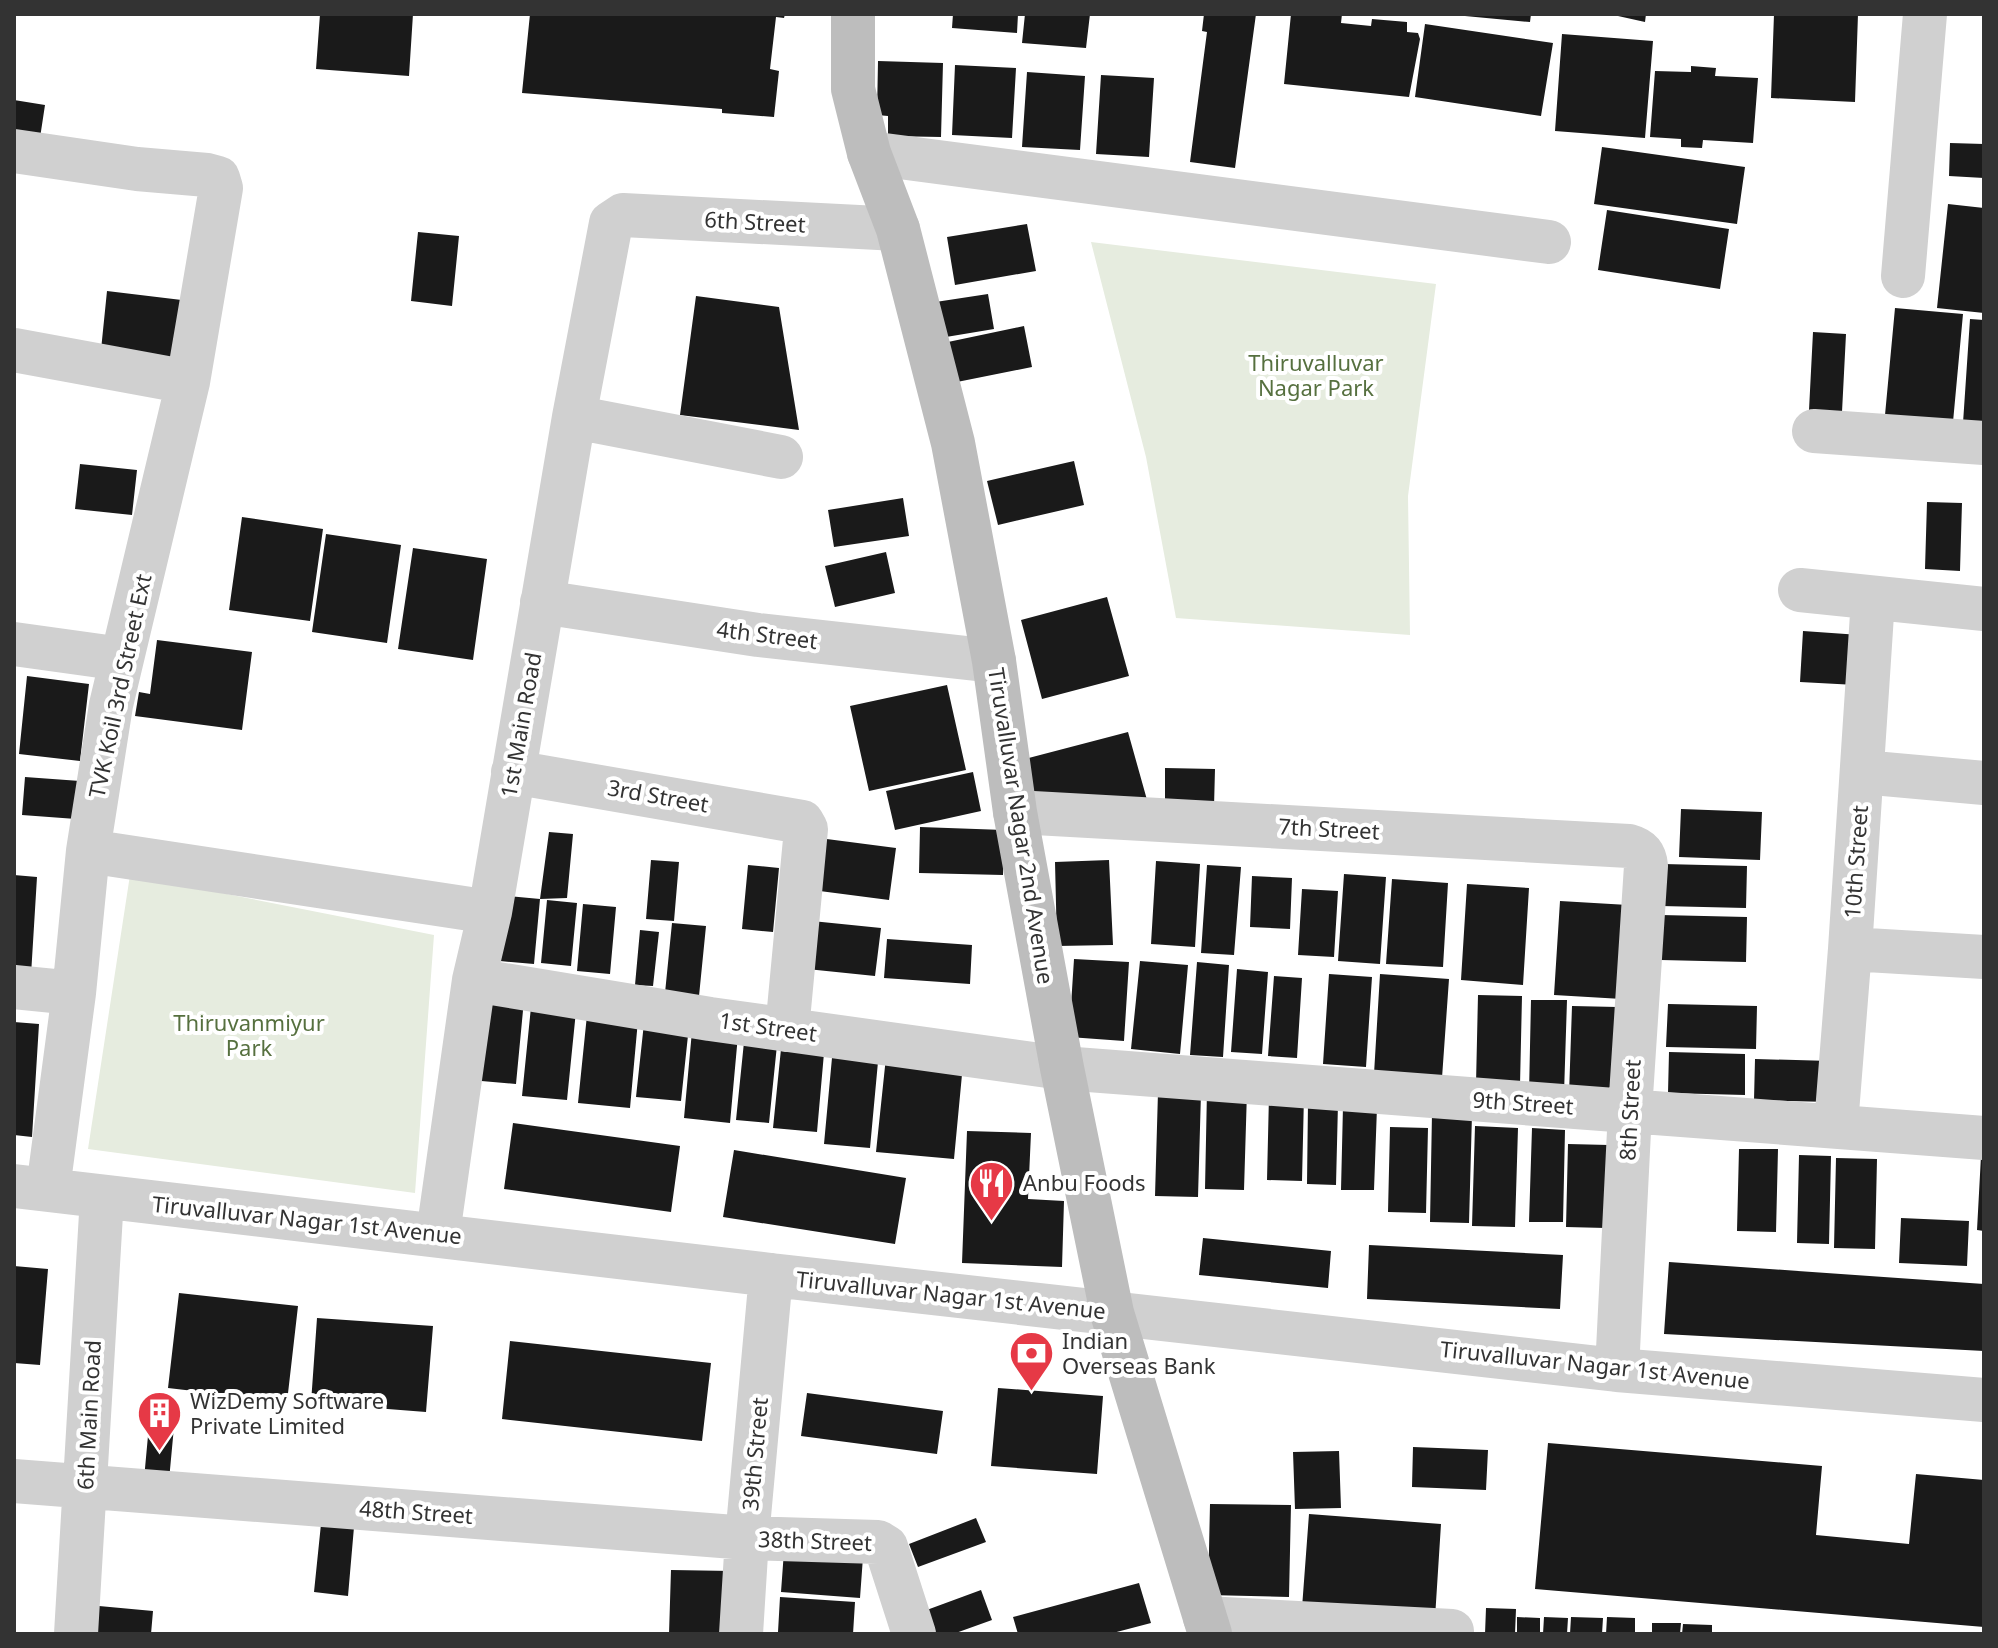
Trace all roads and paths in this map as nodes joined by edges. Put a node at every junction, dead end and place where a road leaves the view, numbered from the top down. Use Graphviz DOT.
graph roads {
  1 [pos="853,14"];
  2 [pos="1925,14"];
  3 [pos="14,151"];
  4 [pos="869,153"];
  5 [pos="614,219"];
  6 [pos="898,229"];
  7 [pos="1549,242"];
  8 [pos="1903,276"];
  9 [pos="14,350"];
  10 [pos="188,382"];
  11 [pos="574,417"];
  12 [pos="1814,431"];
  13 [pos="1984,443"];
  14 [pos="781,457"];
  15 [pos="1800,590"];
  16 [pos="1873,599"];
  17 [pos="542,602"];
  18 [pos="1984,609"];
  19 [pos="14,644"];
  20 [pos="122,659"];
  21 [pos="994,661"];
  22 [pos="513,772"];
  23 [pos="1862,772"];
  24 [pos="1984,783"];
  25 [pos="1015,812"];
  26 [pos="88,851"];
  27 [pos="1641,851"];
  28 [pos="490,912"];
  29 [pos="1850,949"];
  30 [pos="1984,957"];
  31 [pos="474,980"];
  32 [pos="14,987"];
  33 [pos="74,993"];
  34 [pos="787,1030"];
  35 [pos="1062,1068"];
  36 [pos="1630,1111"];
  37 [pos="1836,1125"];
  38 [pos="1984,1138"];
  39 [pos="31,1187"];
  40 [pos="102,1197"];
  41 [pos="438,1234"];
  42 [pos="771,1275"];
  43 [pos="1112,1313"];
  44 [pos="1617,1370"];
  45 [pos="1984,1400"];
  46 [pos="14,1481"];
  47 [pos="84,1486"];
  48 [pos="747,1538"];
  49 [pos="1207,1626"];
  50 [pos="1452,1631"];
  51 [pos="76,1634"];
  52 [pos="741,1634"];
  53 [pos="914,1634"];
  1 -- 4 [label="street, Tiruvalluvar Nagar 2nd Avenue"];
  2 -- 8 [label="street"];
  3 -- 10 [label="street, TVK Koil 3rd Street Ext"];
  4 -- 6 [label="street, Tiruvalluvar Nagar 2nd Avenue"];
  4 -- 7 [label="street"];
  5 -- 6 [label="street, 6th Street"];
  5 -- 11 [label="street, 1st Main Road"];
  6 -- 21 [label="street, Tiruvalluvar Nagar 2nd Avenue"];
  9 -- 10 [label="street"];
  10 -- 20 [label="street, TVK Koil 3rd Street Ext"];
  11 -- 14 [label="street"];
  11 -- 17 [label="street, 1st Main Road"];
  12 -- 13 [label="street"];
  15 -- 16 [label="street"];
  16 -- 18 [label="street"];
  16 -- 23 [label="street, 10th Street"];
  17 -- 21 [label="street, 4th Street"];
  17 -- 22 [label="street, 1st Main Road"];
  19 -- 20 [label="street"];
  20 -- 26 [label="street, TVK Koil 3rd Street Ext"];
  21 -- 25 [label="street, Tiruvalluvar Nagar 2nd Avenue"];
  22 -- 28 [label="street, 1st Main Road"];
  22 -- 34 [label="street, 3rd Street"];
  23 -- 24 [label="street"];
  23 -- 29 [label="street, 10th Street"];
  25 -- 27 [label="street, 7th Street"];
  25 -- 35 [label="street, Tiruvalluvar Nagar 2nd Avenue"];
  26 -- 28 [label="street"];
  26 -- 33 [label="street, TVK Koil 3rd Street Ext"];
  27 -- 36 [label="street, 8th Street"];
  28 -- 31 [label="street, 1st Main Road"];
  29 -- 30 [label="street"];
  29 -- 37 [label="street, 10th Street"];
  31 -- 34 [label="street, 1st Street"];
  31 -- 41 [label="street, 1st Main Road"];
  32 -- 33 [label="street"];
  33 -- 39 [label="street, TVK Koil 3rd Street Ext"];
  34 -- 35 [label="street, 1st Street"];
  35 -- 36 [label="street, 9th Street"];
  35 -- 43 [label="street, Tiruvalluvar Nagar 2nd Avenue"];
  36 -- 37 [label="street, 9th Street"];
  36 -- 44 [label="street, 8th Street"];
  37 -- 38 [label="street, 9th Street"];
  39 -- 40 [label="street, Tiruvalluvar Nagar 1st Avenue"];
  40 -- 41 [label="street, Tiruvalluvar Nagar 1st Avenue"];
  40 -- 47 [label="street, 6th Main Road"];
  41 -- 42 [label="street, Tiruvalluvar Nagar 1st Avenue"];
  42 -- 43 [label="street, Tiruvalluvar Nagar 1st Avenue"];
  42 -- 48 [label="street, 39th Street"];
  43 -- 44 [label="street, Tiruvalluvar Nagar 1st Avenue"];
  43 -- 49 [label="street, Tiruvalluvar Nagar 2nd Avenue"];
  44 -- 45 [label="street, Tiruvalluvar Nagar 1st Avenue"];
  46 -- 47 [label="street, 48th Street"];
  47 -- 48 [label="street, 48th Street"];
  47 -- 51 [label="street, 6th Main Road"];
  48 -- 52 [label="street, 39th Street"];
  48 -- 53 [label="street, 38th Street"];
  49 -- 50 [label="street"];
}
